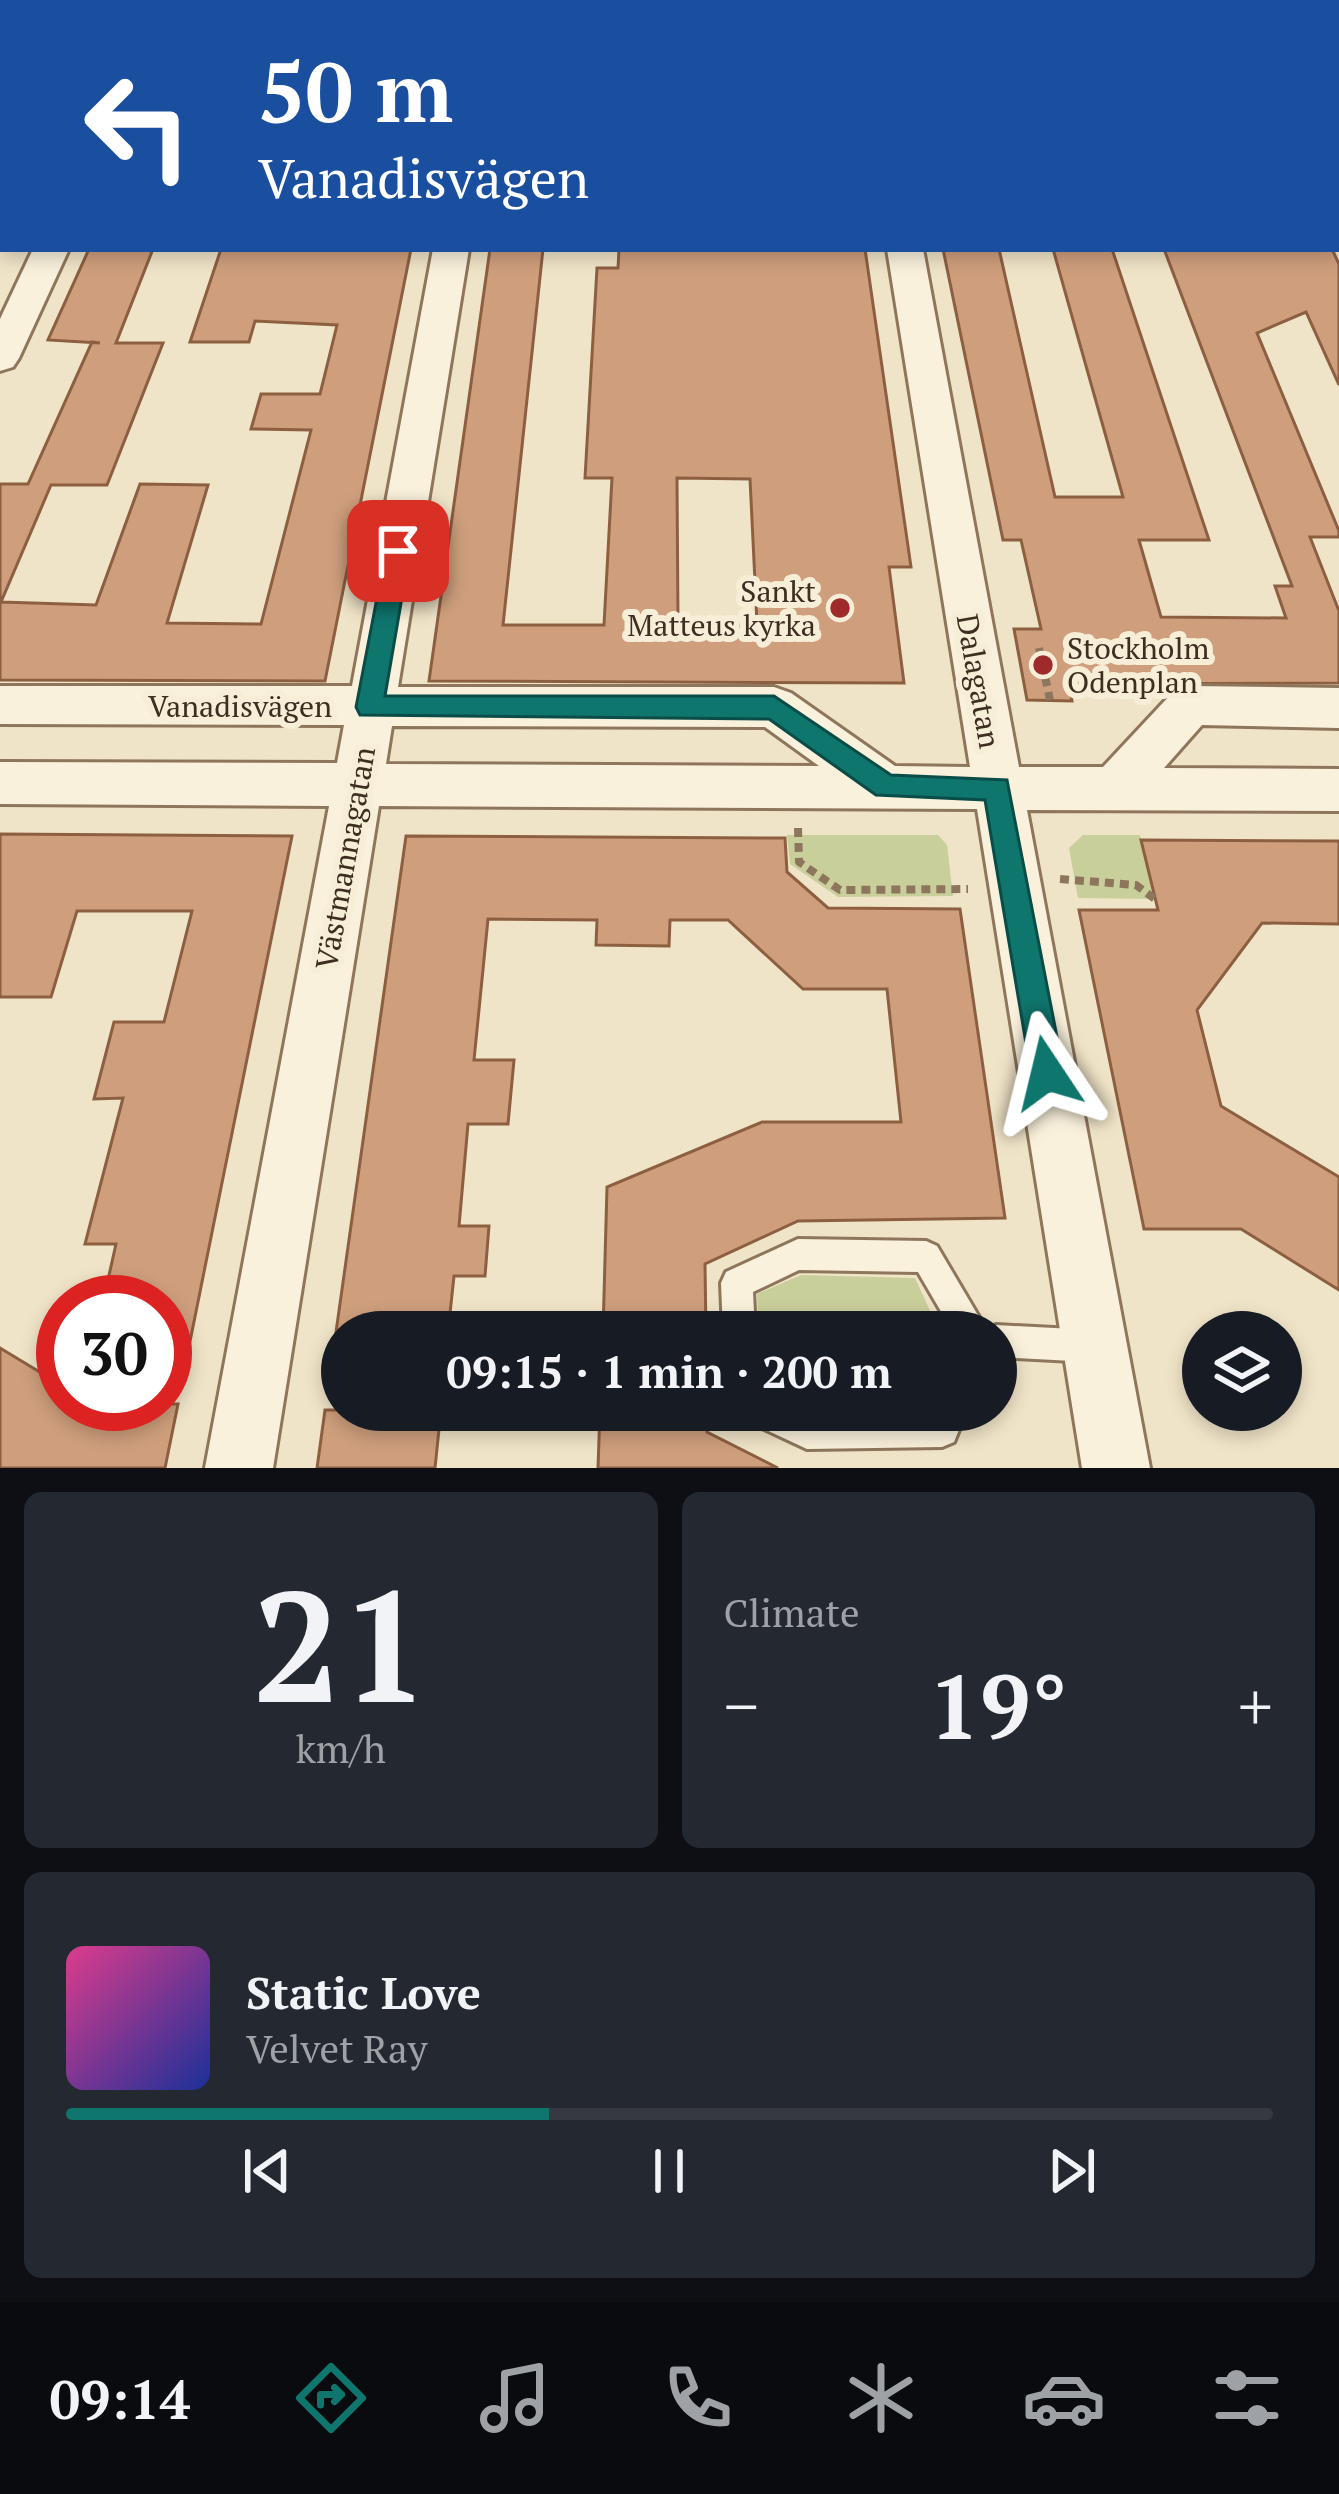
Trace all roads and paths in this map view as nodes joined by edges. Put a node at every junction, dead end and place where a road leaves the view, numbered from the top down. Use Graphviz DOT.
graph roads {
  1 [pos="50,252"];
  2 [pos="450,252"];
  3 [pos="906,252"];
  4 [pos="0,358"];
  5 [pos="1039,648"];
  6 [pos="1050,700"];
  7 [pos="15,701"];
  8 [pos="370,707"];
  9 [pos="1339,707"];
  10 [pos="0,783"];
  11 [pos="358,785"];
  12 [pos="886,787"];
  13 [pos="998,788"];
  14 [pos="1115,788"];
  15 [pos="1339,790"];
  16 [pos="797,828"];
  17 [pos="1060,879"];
  18 [pos="968,889"];
  19 [pos="1155,899"];
  20 [pos="738,1311"];
  21 [pos="958,1311"];
  22 [pos="1017,1342"];
  23 [pos="1095,1346"];
  24 [pos="805,1431"];
  25 [pos="875,1431"];
  26 [pos="238,1468"];
  27 [pos="1116,1468"];
  1 -- 4 [label="street"];
  2 -- 8 [label="street, Västmannagatan"];
  3 -- 13 [label="street, Dalagatan"];
  5 -- 6 [label="path"];
  7 -- 8 [label="street, Vanadisvägen"];
  8 -- 11 [label="street, Västmannagatan"];
  8 -- 12 [label="street, Vanadisvägen"];
  9 -- 14 [label="street"];
  10 -- 11 [label="street"];
  11 -- 12 [label="street"];
  11 -- 26 [label="street, Västmannagatan"];
  12 -- 13 [label="street"];
  13 -- 14 [label="street"];
  13 -- 23 [label="street, Dalagatan"];
  14 -- 15 [label="street"];
  16 -- 18 [label="path"];
  17 -- 19 [label="path"];
  20 -- 21 [label="lane"];
  22 -- 23 [label="lane"];
  23 -- 27 [label="street, Dalagatan"];
  24 -- 25 [label="lane"];
}
